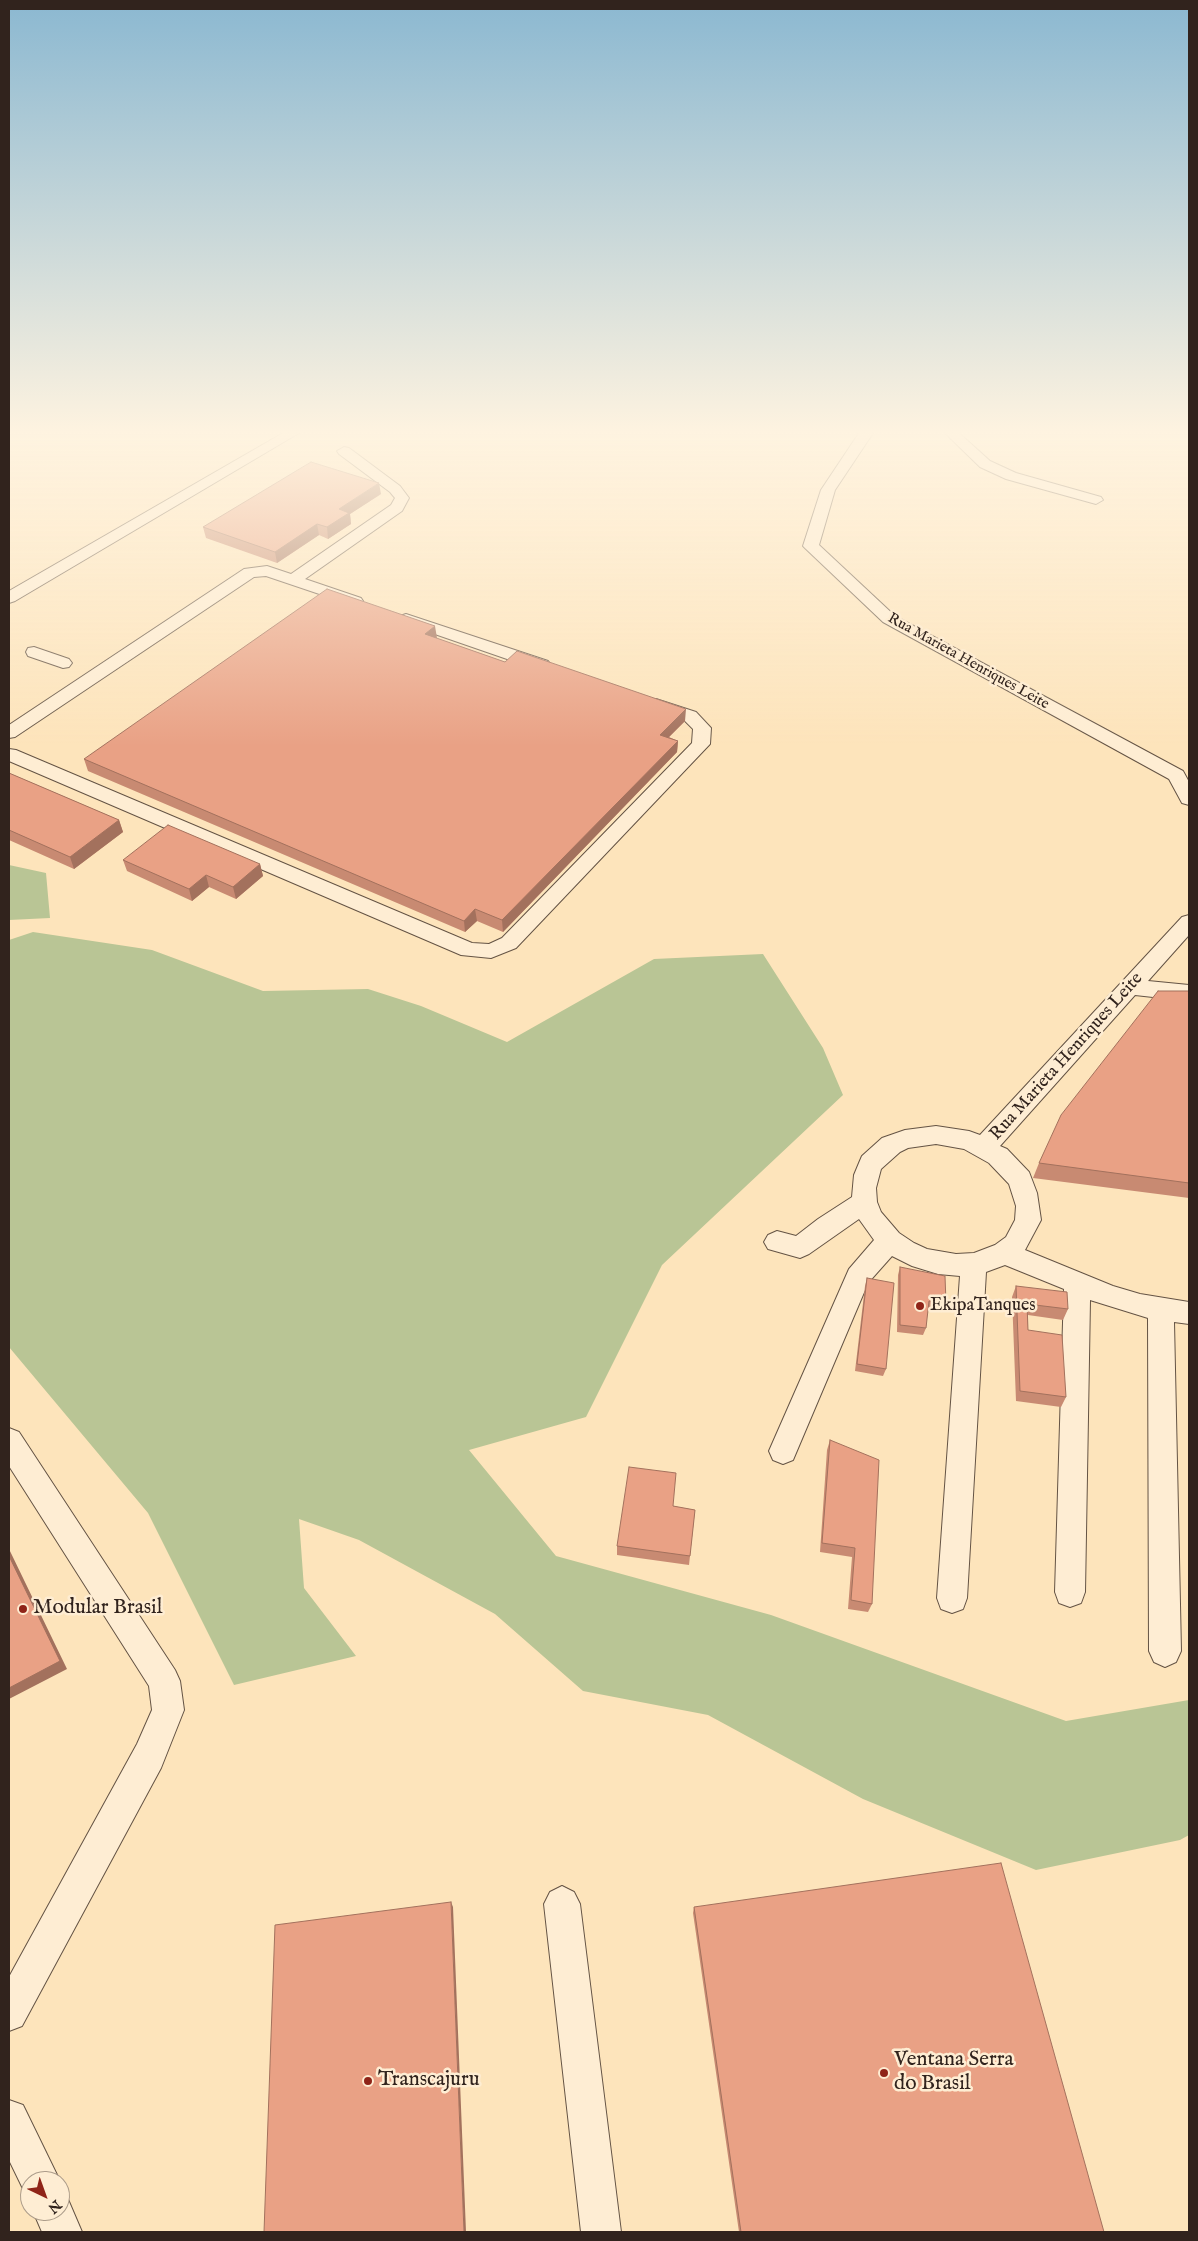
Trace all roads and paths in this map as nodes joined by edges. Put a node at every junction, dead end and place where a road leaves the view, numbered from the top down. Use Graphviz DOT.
graph roads {
  1 [pos="112,538"];
  2 [pos="354,538"];
  3 [pos="814,538"];
  4 [pos="292,580"];
  5 [pos="9,598"];
  6 [pos="375,608"];
  7 [pos="394,614"];
  8 [pos="34,652"];
  9 [pos="63,663"];
  10 [pos="560,672"];
  11 [pos="644,700"];
  12 [pos="9,733"];
  13 [pos="9,754"];
  14 [pos="1183,775"];
  15 [pos="1189,799"];
  16 [pos="1189,922"];
  17 [pos="1130,987"];
  18 [pos="1189,993"];
  19 [pos="984,1148"];
  20 [pos="865,1202"];
  21 [pos="890,1240"];
  22 [pos="777,1242"];
  23 [pos="1004,1253"];
  24 [pos="974,1264"];
  25 [pos="1077,1284"];
  26 [pos="1161,1308"];
  27 [pos="1189,1313"];
  28 [pos="9,1441"];
  29 [pos="783,1451"];
  30 [pos="1070,1592"];
  31 [pos="952,1598"];
  32 [pos="1165,1650"];
  33 [pos="562,1904"];
  34 [pos="9,2012"];
  35 [pos="9,2119"];
  36 [pos="35,2171"];
  37 [pos="601,2232"];
  1 -- 5 [label="street"];
  2 -- 4 [label="street"];
  3 -- 14 [label="street, Rua Marieta Henriques Leite"];
  4 -- 6 [label="street"];
  4 -- 12 [label="street"];
  7 -- 10 [label="street"];
  8 -- 9 [label="street"];
  11 -- 13 [label="street"];
  14 -- 15 [label="street, Rua Marieta Henriques Leite"];
  16 -- 17 [label="street, Rua Marieta Henriques Leite"];
  17 -- 18 [label="street"];
  17 -- 19 [label="street, Rua Marieta Henriques Leite"];
  19 -- 20 [label="street, Rua Marieta Henriques Leite"];
  19 -- 23 [label="street, Rua Marieta Henriques Leite"];
  20 -- 21 [label="street, Rua Marieta Henriques Leite"];
  20 -- 22 [label="street"];
  21 -- 24 [label="street, Rua Marieta Henriques Leite"];
  21 -- 29 [label="street"];
  23 -- 24 [label="street, Rua Marieta Henriques Leite"];
  23 -- 25 [label="street"];
  24 -- 31 [label="street"];
  25 -- 26 [label="street"];
  25 -- 30 [label="street"];
  26 -- 27 [label="street"];
  26 -- 32 [label="street"];
  28 -- 34 [label="street"];
  33 -- 37 [label="street"];
  35 -- 36 [label="street"];
}
